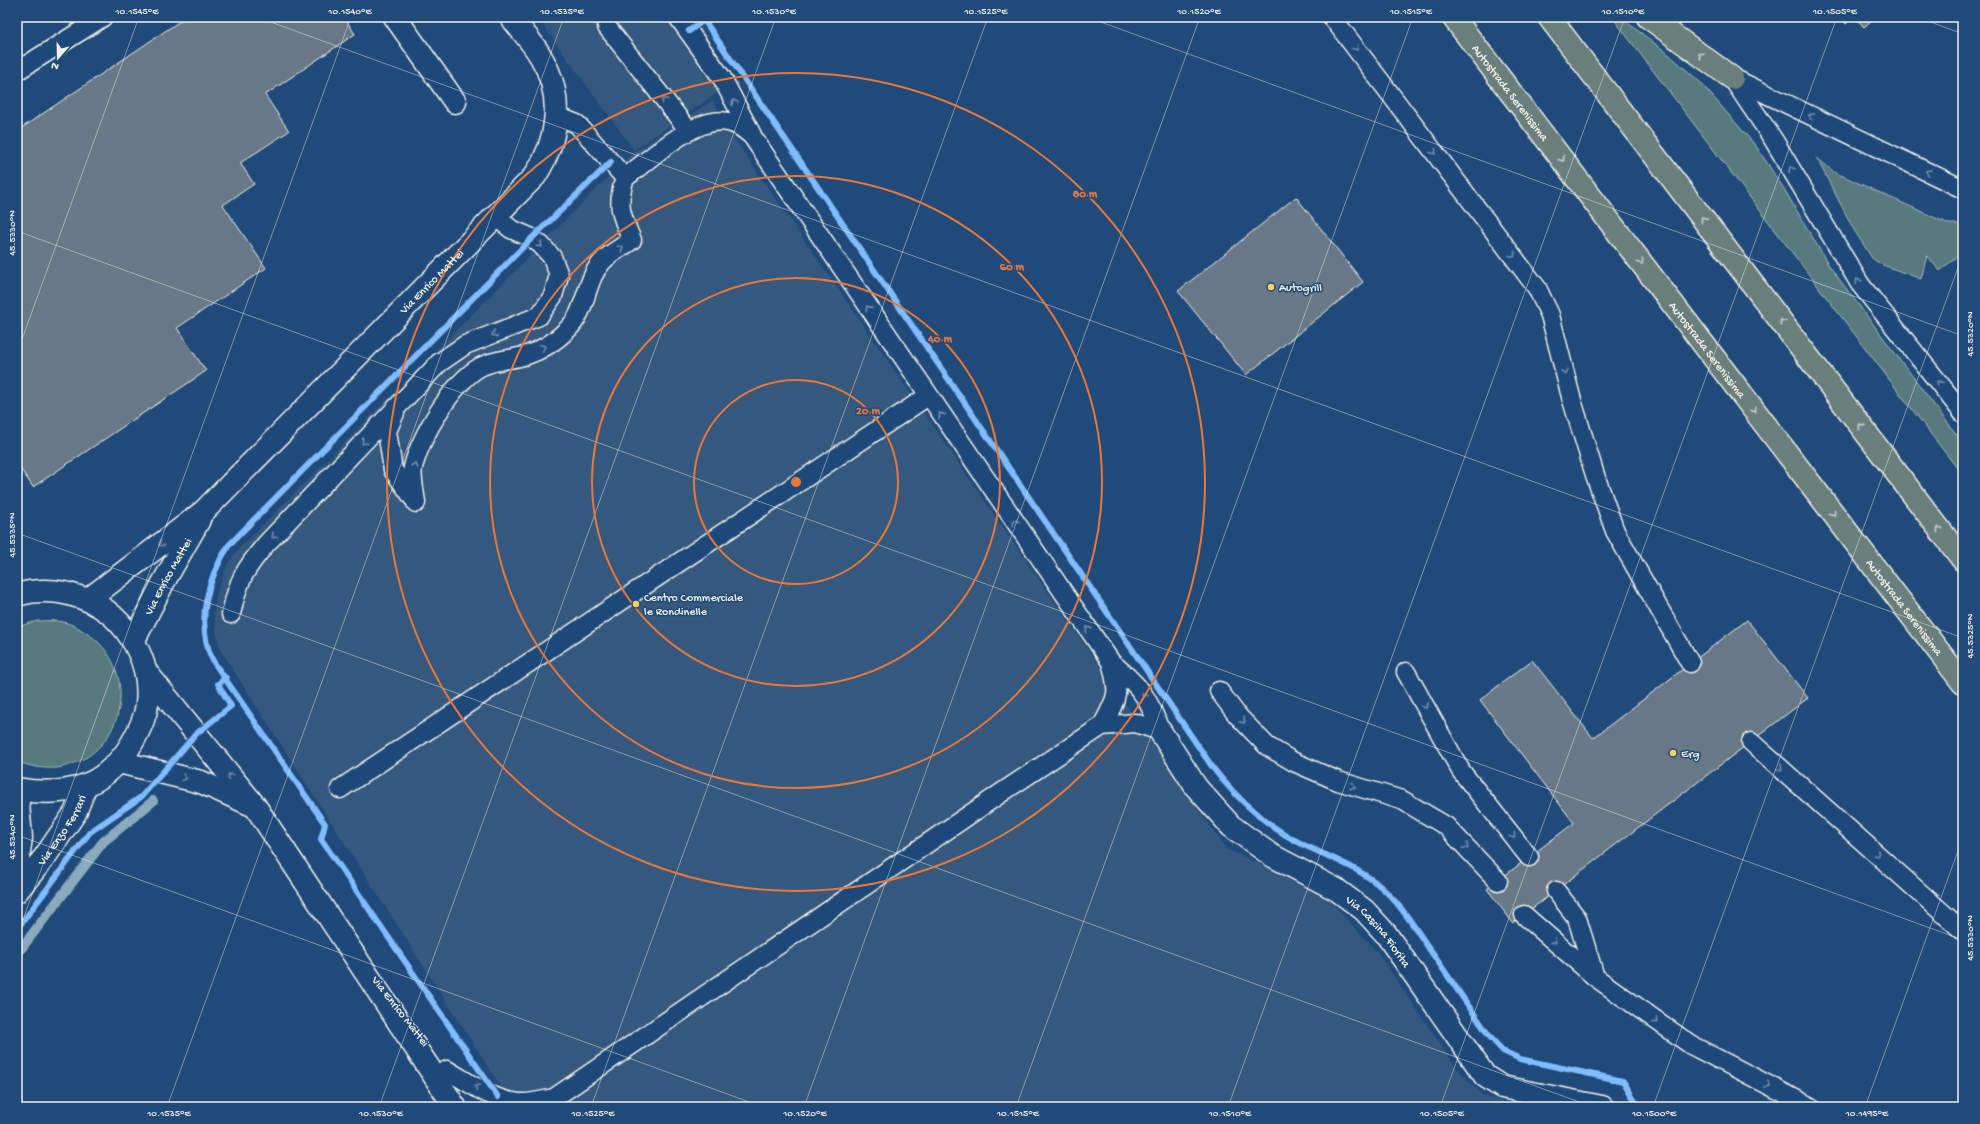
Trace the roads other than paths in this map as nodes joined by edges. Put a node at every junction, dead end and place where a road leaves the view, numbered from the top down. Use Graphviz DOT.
graph roads {
  1 [pos="103,17"];
  2 [pos="395,17"];
  3 [pos="511,17"];
  4 [pos="678,17"];
  5 [pos="1332,17"];
  6 [pos="1453,17"];
  7 [pos="1549,17"];
  8 [pos="1648,17"];
  9 [pos="607,27"];
  10 [pos="17,71"];
  11 [pos="1732,78"];
  12 [pos="455,102"];
  13 [pos="557,116"];
  14 [pos="688,131"];
  15 [pos="752,136"];
  16 [pos="625,178"];
  17 [pos="1963,189"];
  18 [pos="496,217"];
  19 [pos="928,396"];
  20 [pos="399,405"];
  21 [pos="1963,413"];
  22 [pos="203,512"];
  23 [pos="1963,560"];
  24 [pos="21,589"];
  25 [pos="88,599"];
  26 [pos="231,614"];
  27 [pos="134,640"];
  28 [pos="1111,662"];
  29 [pos="1690,663"];
  30 [pos="146,672"];
  31 [pos="1406,672"];
  32 [pos="1963,682"];
  33 [pos="1219,691"];
  34 [pos="1102,726"];
  35 [pos="1160,731"];
  36 [pos="1751,742"];
  37 [pos="119,762"];
  38 [pos="86,785"];
  39 [pos="17,789"];
  40 [pos="340,789"];
  41 [pos="17,792"];
  42 [pos="255,806"];
  43 [pos="19,824"];
  44 [pos="1529,857"];
  45 [pos="17,865"];
  46 [pos="1498,880"];
  47 [pos="17,891"];
  48 [pos="1556,891"];
  49 [pos="1524,915"];
  50 [pos="328,916"];
  51 [pos="1963,931"];
  52 [pos="1595,977"];
  53 [pos="447,1070"];
  54 [pos="551,1102"];
  55 [pos="455,1107"];
  56 [pos="472,1107"];
  57 [pos="1602,1107"];
  58 [pos="1811,1107"];
  1 -- 10 [label="lane"];
  2 -- 12 [label="street"];
  3 -- 13 [label="street, Via Enrico Mattei"];
  15 -- 4 [label="lane, one-way"];
  5 -- 29 [label="lane, one-way"];
  6 -- 32 [label="highway, Autostrada Serenissima, one-way"];
  23 -- 7 [label="highway, one-way"];
  11 -- 8 [label="highway, one-way"];
  14 -- 9 [label="lane, one-way"];
  17 -- 11 [label="lane, one-way"];
  21 -- 11 [label="lane, one-way"];
  13 -- 16 [label="lane"];
  13 -- 18 [label="street, Via Enrico Mattei"];
  14 -- 15 [label="lane"];
  14 -- 16 [label="lane"];
  19 -- 15 [label="lane, one-way"];
  20 -- 16 [label="lane, one-way"];
  18 -- 20 [label="lane, one-way"];
  18 -- 22 [label="street, Via Enrico Mattei"];
  28 -- 19 [label="lane, one-way"];
  19 -- 40 [label="lane"];
  20 -- 26 [label="lane, one-way"];
  22 -- 25 [label="street, Via Enrico Mattei, one-way"];
  22 -- 27 [label="street, Via Enrico Mattei"];
  24 -- 25 [label="street"];
  25 -- 27 [label="street"];
  27 -- 30 [label="street"];
  28 -- 34 [label="lane"];
  35 -- 28 [label="lane, one-way"];
  30 -- 37 [label="street"];
  42 -- 30 [label="street, Via Enrico Mattei, one-way"];
  31 -- 44 [label="lane, one-way"];
  33 -- 46 [label="lane, one-way"];
  34 -- 35 [label="lane"];
  34 -- 54 [label="lane"];
  35 -- 57 [label="street, Via Cascina Fiorita"];
  36 -- 51 [label="lane, one-way"];
  37 -- 38 [label="street"];
  37 -- 42 [label="street, one-way"];
  38 -- 39 [label="street"];
  38 -- 47 [label="street, Via Enzo Ferrari"];
  41 -- 43 [label="street, Via Enzo Ferrari"];
  42 -- 50 [label="street, Via Enrico Mattei"];
  43 -- 45 [label="street, Via Enzo Ferrari"];
  48 -- 52 [label="lane"];
  49 -- 52 [label="lane, one-way"];
  50 -- 53 [label="street, Via Enrico Mattei"];
  50 -- 55 [label="street, Via Enrico Mattei"];
  52 -- 58 [label="lane, one-way"];
  54 -- 53 [label="lane, one-way"];
  53 -- 56 [label="street, Via Enrico Mattei"];
}
